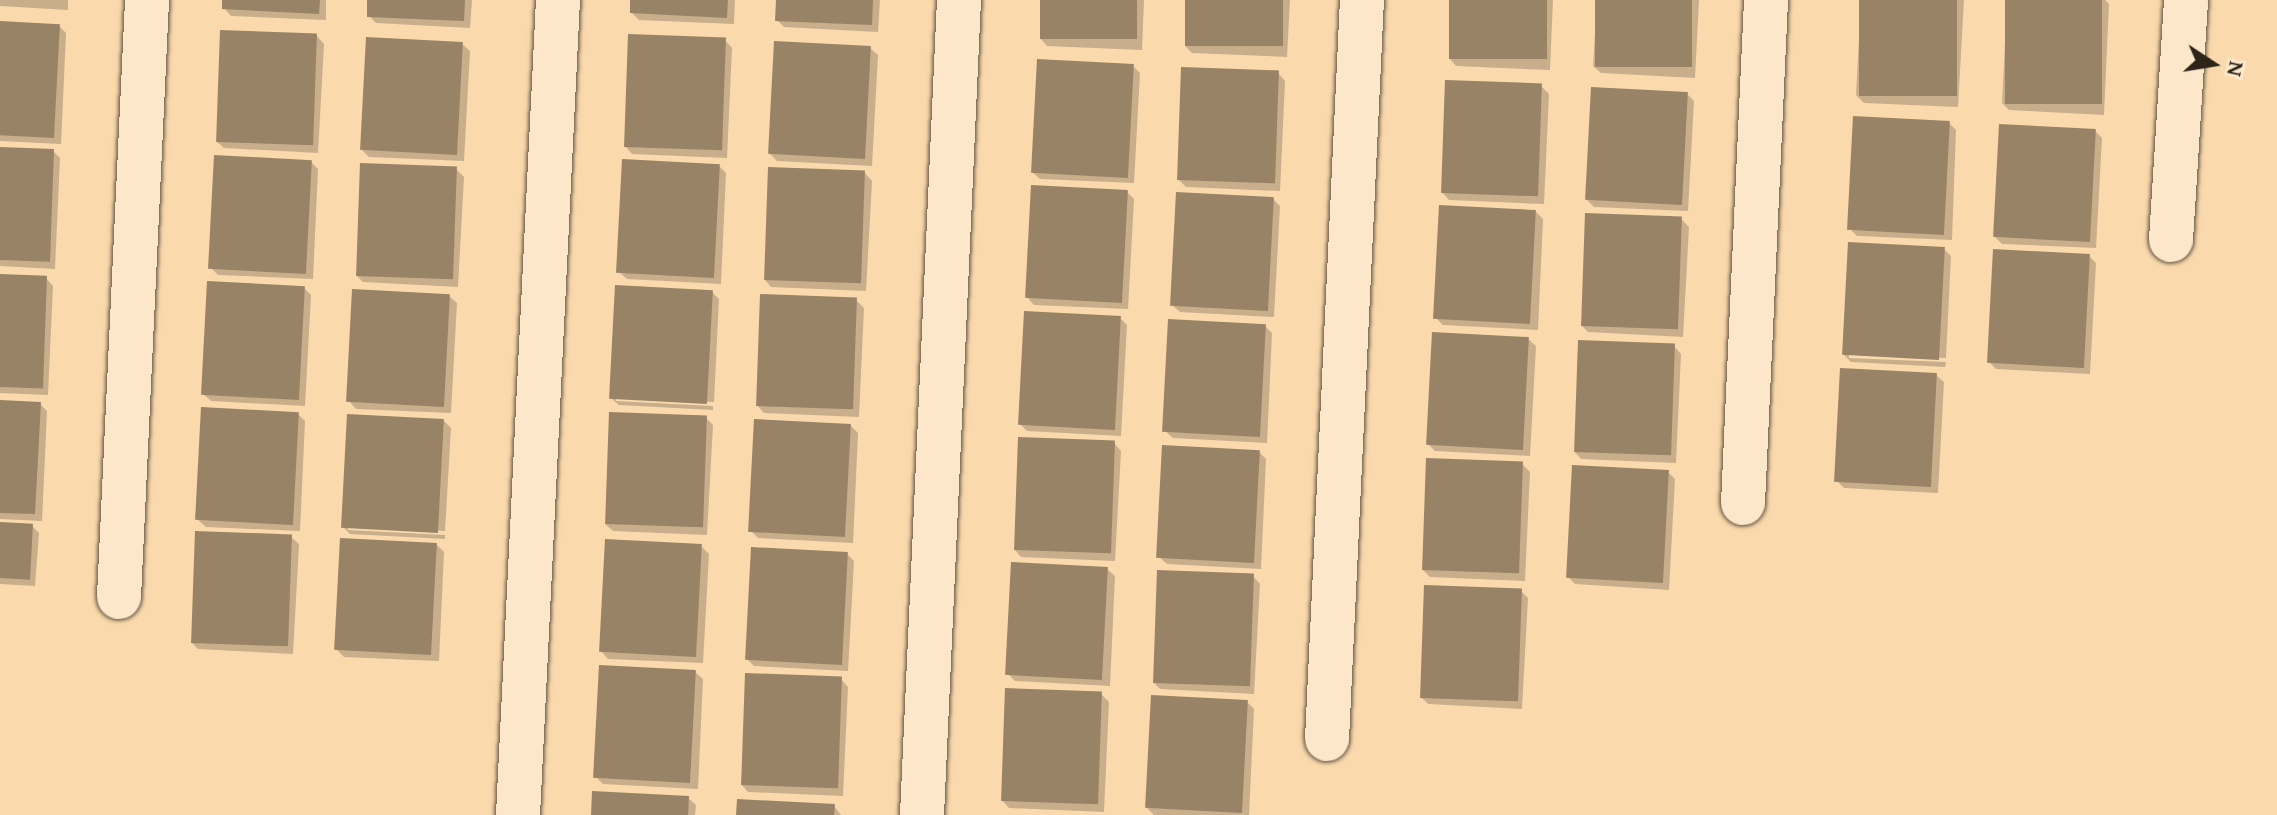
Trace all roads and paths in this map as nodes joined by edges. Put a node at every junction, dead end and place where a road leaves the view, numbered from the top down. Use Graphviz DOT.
graph roads {
  1 [pos="147,0"];
  2 [pos="558,0"];
  3 [pos="959,0"];
  4 [pos="1362,0"];
  5 [pos="1766,0"];
  6 [pos="2186,0"];
  7 [pos="2171,240"];
  8 [pos="1743,503"];
  9 [pos="119,597"];
  10 [pos="1327,739"];
  11 [pos="518,815"];
  12 [pos="922,815"];
  1 -- 9 [label="street"];
  2 -- 11 [label="street"];
  3 -- 12 [label="street"];
  4 -- 10 [label="street"];
  5 -- 8 [label="street"];
  6 -- 7 [label="street"];
}
